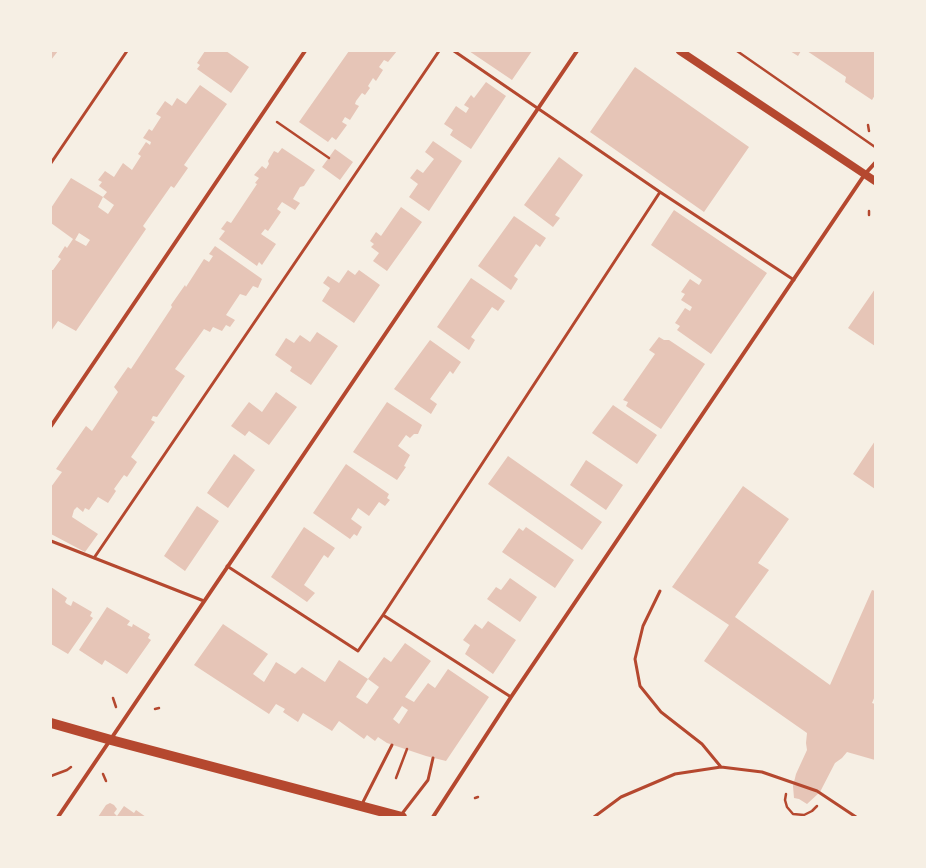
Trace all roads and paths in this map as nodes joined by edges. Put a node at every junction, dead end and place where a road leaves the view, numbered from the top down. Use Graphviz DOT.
graph roads {
  1 [pos="127,51"];
  2 [pos="305,51"];
  3 [pos="439,51"];
  4 [pos="454,51"];
  5 [pos="577,51"];
  6 [pos="680,51"];
  7 [pos="737,51"];
  8 [pos="538,108"];
  9 [pos="277,122"];
  10 [pos="868,125"];
  11 [pos="869,131"];
  12 [pos="875,147"];
  13 [pos="329,158"];
  14 [pos="875,163"];
  15 [pos="51,164"];
  16 [pos="865,174"];
  17 [pos="875,181"];
  18 [pos="660,192"];
  19 [pos="869,211"];
  20 [pos="869,215"];
  21 [pos="794,280"];
  22 [pos="51,426"];
  23 [pos="51,541"];
  24 [pos="94,558"];
  25 [pos="227,566"];
  26 [pos="660,591"];
  27 [pos="204,601"];
  28 [pos="383,615"];
  29 [pos="511,697"];
  30 [pos="112,698"];
  31 [pos="116,707"];
  32 [pos="159,708"];
  33 [pos="155,709"];
  34 [pos="51,723"];
  35 [pos="111,740"];
  36 [pos="392,744"];
  37 [pos="407,749"];
  38 [pos="433,758"];
  39 [pos="71,767"];
  40 [pos="721,768"];
  41 [pos="103,773"];
  42 [pos="51,776"];
  43 [pos="396,778"];
  44 [pos="106,781"];
  45 [pos="787,790"];
  46 [pos="818,804"];
  47 [pos="361,806"];
  48 [pos="792,816"];
  49 [pos="58,817"];
  50 [pos="401,817"];
  51 [pos="433,817"];
  52 [pos="594,817"];
  53 [pos="856,817"];
  1 -- 15 [label="lane"];
  2 -- 22 [label="street"];
  3 -- 24 [label="lane"];
  4 -- 8 [label="lane"];
  5 -- 8 [label="street"];
  6 -- 16 [label="main road"];
  7 -- 12 [label="path"];
  8 -- 18 [label="lane"];
  8 -- 25 [label="street"];
  9 -- 13 [label="path"];
  10 -- 11 [label="path"];
  14 -- 16 [label="street"];
  16 -- 17 [label="main road"];
  16 -- 21 [label="street"];
  18 -- 21 [label="lane"];
  18 -- 28 [label="lane"];
  19 -- 20 [label="path"];
  21 -- 29 [label="street"];
  23 -- 24 [label="lane"];
  24 -- 27 [label="lane"];
  25 -- 27 [label="street"];
  25 -- 28 [label="lane"];
  26 -- 40 [label="lane"];
  27 -- 35 [label="street"];
  28 -- 29 [label="lane"];
  29 -- 51 [label="street"];
  30 -- 31 [label="path"];
  32 -- 33 [label="path"];
  34 -- 35 [label="main road"];
  35 -- 47 [label="main road"];
  35 -- 49 [label="street"];
  36 -- 47 [label="lane"];
  37 -- 43 [label="path"];
  38 -- 50 [label="lane"];
  39 -- 42 [label="path"];
  40 -- 52 [label="lane"];
  40 -- 53 [label="lane"];
  41 -- 44 [label="path"];
  45 -- 48 [label="path"];
  46 -- 48 [label="path"];
  47 -- 50 [label="main road"];
}
